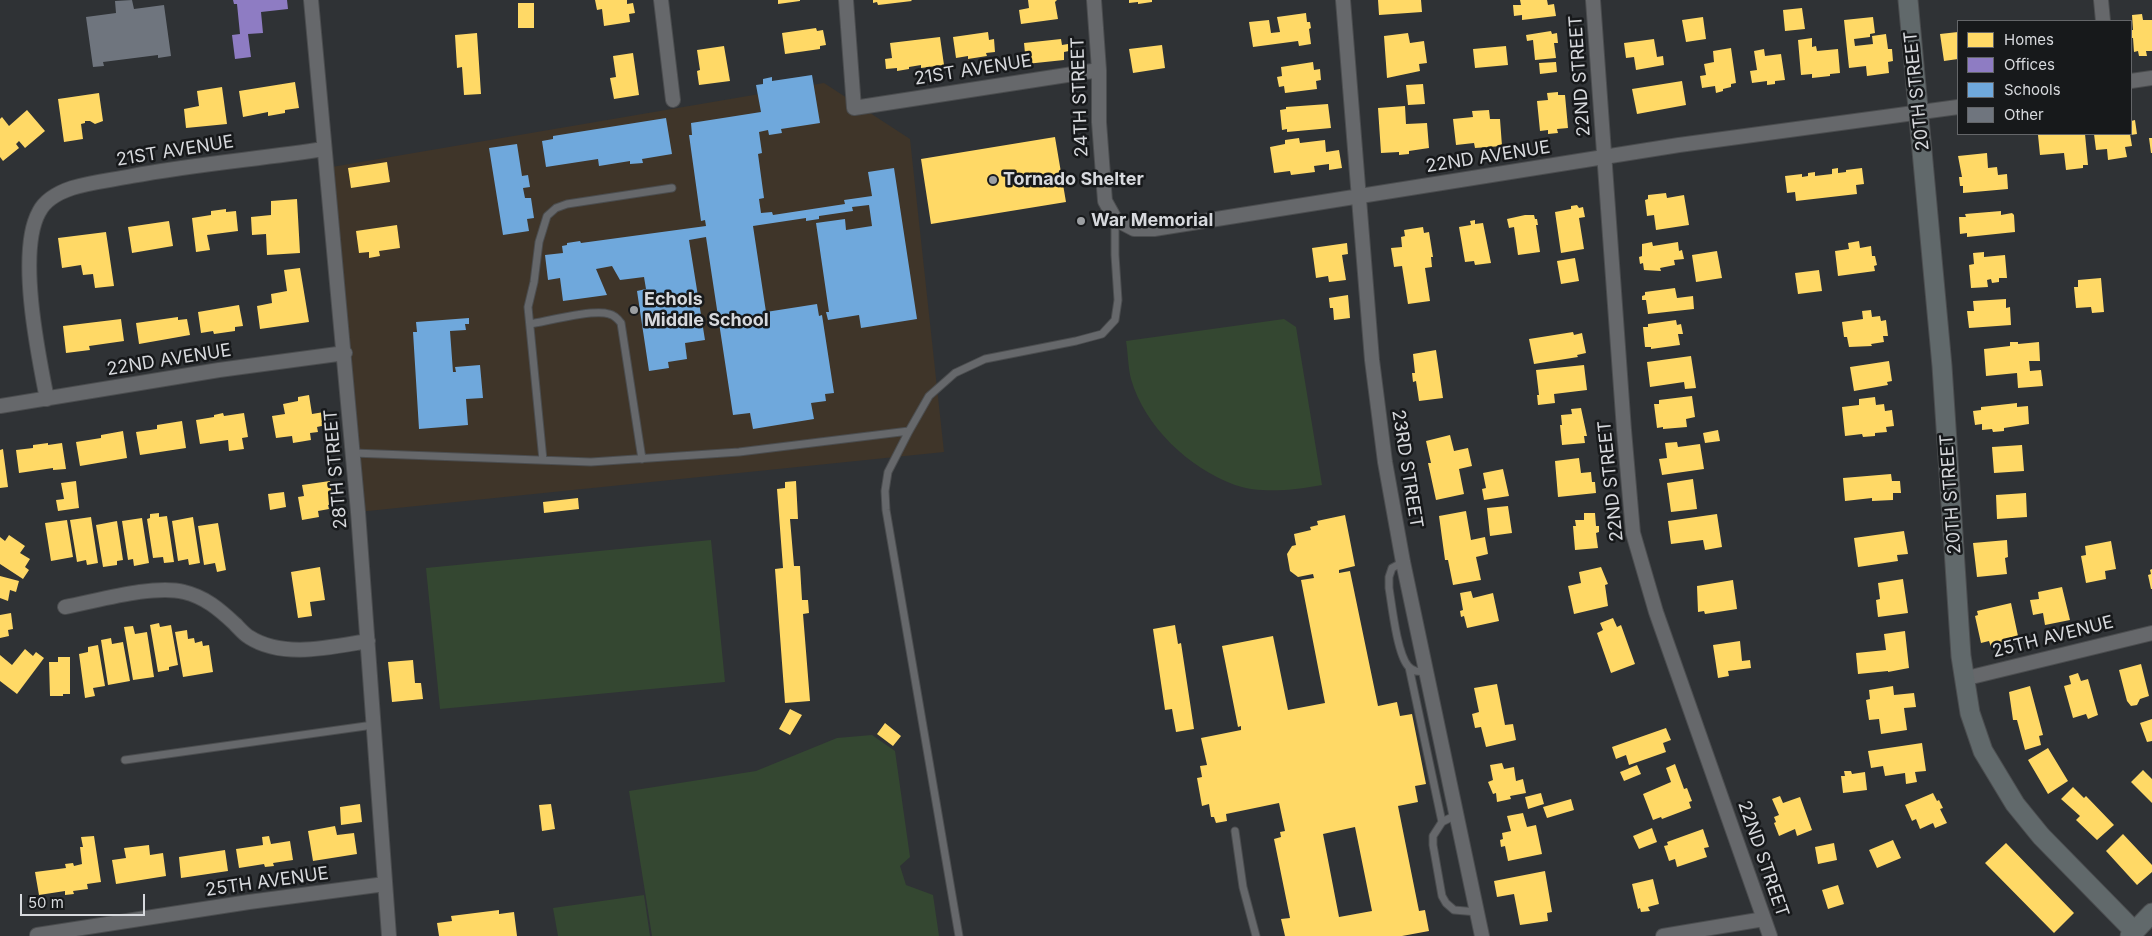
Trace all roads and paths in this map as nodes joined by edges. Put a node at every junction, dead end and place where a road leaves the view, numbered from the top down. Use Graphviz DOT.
graph roads {
  1 [pos="312,0"];
  2 [pos="661,0"];
  3 [pos="846,0"];
  4 [pos="1094,0"];
  5 [pos="1343,0"];
  6 [pos="1593,0"];
  7 [pos="1908,0"];
  8 [pos="2101,0"];
  9 [pos="2103,20"];
  10 [pos="1099,70"];
  11 [pos="2152,78"];
  12 [pos="2132,81"];
  13 [pos="673,100"];
  14 [pos="1957,108"];
  15 [pos="1919,114"];
  16 [pos="324,149"];
  17 [pos="1604,157"];
  18 [pos="672,188"];
  19 [pos="1359,197"];
  20 [pos="1115,219"];
  21 [pos="530,324"];
  22 [pos="344,353"];
  23 [pos="47,399"];
  24 [pos="0,406"];
  25 [pos="908,431"];
  26 [pos="353,453"];
  27 [pos="642,459"];
  28 [pos="543,460"];
  29 [pos="1404,562"];
  30 [pos="65,607"];
  31 [pos="2152,633"];
  32 [pos="368,641"];
  33 [pos="1409,667"];
  34 [pos="1426,671"];
  35 [pos="1964,679"];
  36 [pos="373,725"];
  37 [pos="125,760"];
  38 [pos="1456,815"];
  39 [pos="1442,822"];
  40 [pos="1235,831"];
  41 [pos="385,884"];
  42 [pos="1477,912"];
  43 [pos="2152,913"];
  44 [pos="1764,919"];
  45 [pos="2132,934"];
  46 [pos="37,935"];
  47 [pos="389,936"];
  48 [pos="959,936"];
  49 [pos="1256,936"];
  50 [pos="1482,936"];
  51 [pos="1663,936"];
  52 [pos="1770,936"];
  1 -- 16 [label="street, 28TH STREET"];
  2 -- 13 [label="street"];
  3 -- 10 [label="street, 21ST AVENUE"];
  4 -- 10 [label="street, 24TH STREET"];
  5 -- 19 [label="street, 23RD STREET"];
  6 -- 17 [label="street, 22ND STREET"];
  7 -- 15 [label="street, 20TH STREET"];
  8 -- 9 [label="street"];
  10 -- 20 [label="street, 24TH STREET"];
  11 -- 12 [label="street"];
  14 -- 15 [label="street, 22ND AVENUE"];
  15 -- 17 [label="street, 22ND AVENUE"];
  15 -- 35 [label="street, 20TH STREET"];
  16 -- 22 [label="street, 28TH STREET"];
  16 -- 23 [label="street, 21ST AVENUE"];
  17 -- 19 [label="street, 22ND AVENUE"];
  17 -- 44 [label="street, 22ND STREET"];
  18 -- 21 [label="lane"];
  19 -- 20 [label="street, 22ND AVENUE"];
  19 -- 29 [label="street, 23RD STREET"];
  20 -- 25 [label="lane"];
  21 -- 27 [label="lane"];
  21 -- 28 [label="lane"];
  22 -- 23 [label="street, 22ND AVENUE"];
  22 -- 26 [label="street, 28TH STREET"];
  23 -- 24 [label="street, 22ND AVENUE"];
  25 -- 27 [label="lane"];
  25 -- 48 [label="lane"];
  26 -- 28 [label="lane"];
  26 -- 32 [label="street, 28TH STREET"];
  27 -- 28 [label="lane"];
  29 -- 33 [label="lane"];
  29 -- 34 [label="street, 23RD STREET"];
  30 -- 32 [label="street"];
  31 -- 35 [label="street, 25TH AVENUE"];
  32 -- 36 [label="street, 28TH STREET"];
  33 -- 34 [label="lane"];
  33 -- 39 [label="lane"];
  34 -- 38 [label="street, 23RD STREET"];
  35 -- 45 [label="street, 20TH STREET"];
  36 -- 37 [label="lane"];
  36 -- 41 [label="street, 28TH STREET"];
  38 -- 39 [label="lane"];
  38 -- 42 [label="street, 23RD STREET"];
  39 -- 42 [label="lane"];
  40 -- 49 [label="lane"];
  41 -- 46 [label="street, 25TH AVENUE"];
  41 -- 47 [label="street, 28TH STREET"];
  42 -- 50 [label="street, 23RD STREET"];
  43 -- 45 [label="street"];
  44 -- 51 [label="street"];
  44 -- 52 [label="street, 22ND STREET"];
}
